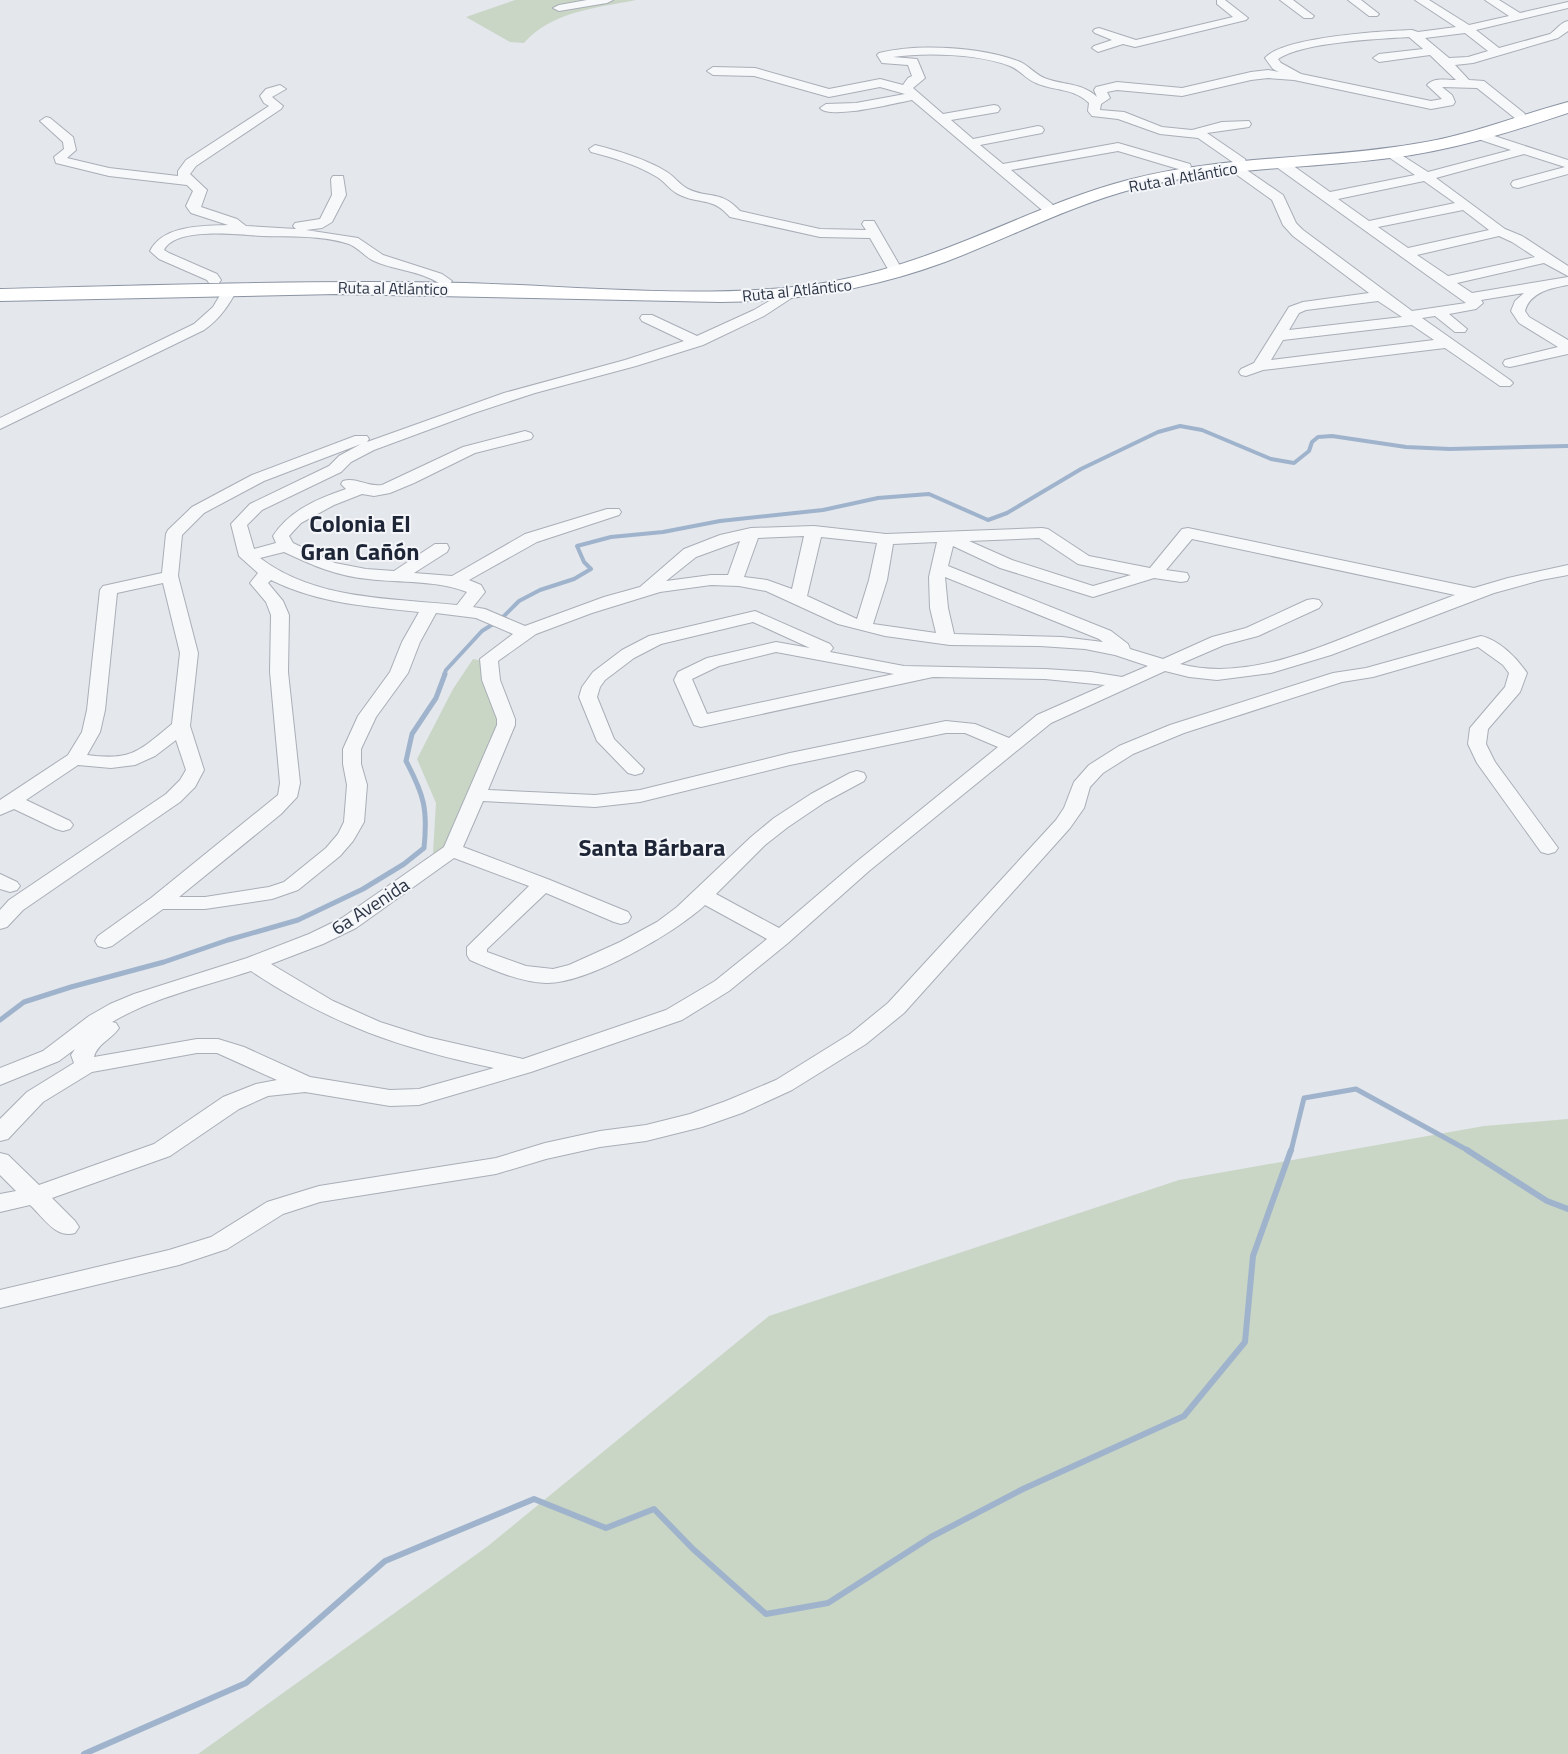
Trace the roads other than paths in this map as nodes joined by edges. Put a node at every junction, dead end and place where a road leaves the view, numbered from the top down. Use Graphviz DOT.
graph roads {
  1 [pos="608,0"];
  2 [pos="1231,0"];
  3 [pos="1286,0"];
  4 [pos="1354,0"];
  5 [pos="1421,0"];
  6 [pos="1491,0"];
  7 [pos="1565,4"];
  8 [pos="559,8"];
  9 [pos="1373,14"];
  10 [pos="1308,16"];
  11 [pos="1519,17"];
  12 [pos="1568,24"];
  13 [pos="1467,29"];
  14 [pos="1099,31"];
  15 [pos="1417,36"];
  16 [pos="1122,40"];
  17 [pos="1098,48"];
  18 [pos="1432,51"];
  19 [pos="1497,52"];
  20 [pos="1379,58"];
  21 [pos="1446,62"];
  22 [pos="713,71"];
  23 [pos="1297,77"];
  24 [pos="1465,83"];
  25 [pos="280,89"];
  26 [pos="910,93"];
  27 [pos="1568,100"];
  28 [pos="1095,102"];
  29 [pos="1568,106"];
  30 [pos="826,108"];
  31 [pos="994,109"];
  32 [pos="1520,116"];
  33 [pos="941,118"];
  34 [pos="46,121"];
  35 [pos="1245,124"];
  36 [pos="1038,130"];
  37 [pos="1202,135"];
  38 [pos="1482,136"];
  39 [pos="970,142"];
  40 [pos="595,149"];
  41 [pos="1524,150"];
  42 [pos="1392,153"];
  43 [pos="1280,163"];
  44 [pos="1237,164"];
  45 [pos="1568,164"];
  46 [pos="1185,167"];
  47 [pos="1001,168"];
  48 [pos="1568,170"];
  49 [pos="1426,177"];
  50 [pos="338,179"];
  51 [pos="191,182"];
  52 [pos="1518,184"];
  53 [pos="1327,198"];
  54 [pos="1466,205"];
  55 [pos="1047,207"];
  56 [pos="1368,225"];
  57 [pos="242,229"];
  58 [pos="276,232"];
  59 [pos="1500,232"];
  60 [pos="1406,252"];
  61 [pos="1547,258"];
  62 [pos="893,266"];
  63 [pos="1568,272"];
  64 [pos="445,281"];
  65 [pos="1446,281"];
  66 [pos="1568,281"];
  67 [pos="222,284"];
  68 [pos="0,285"];
  69 [pos="1540,286"];
  70 [pos="788,294"];
  71 [pos="0,295"];
  72 [pos="1381,296"];
  73 [pos="1470,298"];
  74 [pos="1438,312"];
  75 [pos="647,318"];
  76 [pos="1413,318"];
  77 [pos="1460,328"];
  78 [pos="1277,336"];
  79 [pos="698,342"];
  80 [pos="1448,343"];
  81 [pos="1510,363"];
  82 [pos="1260,366"];
  83 [pos="1246,372"];
  84 [pos="1505,383"];
  85 [pos="484,405"];
  86 [pos="0,424"];
  87 [pos="525,436"];
  88 [pos="335,469"];
  89 [pos="361,489"];
  90 [pos="613,512"];
  91 [pos="814,531"];
  92 [pos="751,533"];
  93 [pos="947,538"];
  94 [pos="886,539"];
  95 [pos="286,546"];
  96 [pos="442,548"];
  97 [pos="248,556"];
  98 [pos="1084,560"];
  99 [pos="940,568"];
  100 [pos="1568,570"];
  101 [pos="268,572"];
  102 [pos="1154,573"];
  103 [pos="170,576"];
  104 [pos="396,577"];
  105 [pos="1048,577"];
  106 [pos="1181,577"];
  107 [pos="455,581"];
  108 [pos="734,582"];
  109 [pos="643,591"];
  110 [pos="1476,594"];
  111 [pos="798,598"];
  112 [pos="1314,604"];
  113 [pos="430,608"];
  114 [pos="471,612"];
  115 [pos="864,626"];
  116 [pos="522,631"];
  117 [pos="946,638"];
  118 [pos="1131,655"];
  119 [pos="1305,659"];
  120 [pos="855,662"];
  121 [pos="1164,665"];
  122 [pos="931,672"];
  123 [pos="1338,677"];
  124 [pos="1125,683"];
  125 [pos="181,726"];
  126 [pos="1011,746"];
  127 [pos="75,759"];
  128 [pos="635,768"];
  129 [pos="856,777"];
  130 [pos="477,795"];
  131 [pos="6,805"];
  132 [pos="63,826"];
  133 [pos="1548,848"];
  134 [pos="452,850"];
  135 [pos="543,884"];
  136 [pos="703,895"];
  137 [pos="158,903"];
  138 [pos="621,917"];
  139 [pos="0,922"];
  140 [pos="781,938"];
  141 [pos="105,941"];
  142 [pos="254,963"];
  143 [pos="184,986"];
  144 [pos="86,1066"];
  145 [pos="522,1067"];
  146 [pos="0,1077"];
  147 [pos="305,1084"];
  148 [pos="0,1133"];
  149 [pos="0,1161"];
  150 [pos="36,1194"];
  151 [pos="0,1203"];
  152 [pos="67,1227"];
  153 [pos="0,1299"];
  1 -- 8 [label="street"];
  2 -- 16 [label="street"];
  3 -- 10 [label="street"];
  4 -- 9 [label="street"];
  5 -- 13 [label="street"];
  6 -- 11 [label="street"];
  7 -- 11 [label="street"];
  11 -- 13 [label="street"];
  12 -- 19 [label="street"];
  13 -- 15 [label="street"];
  13 -- 19 [label="street"];
  14 -- 16 [label="street"];
  15 -- 18 [label="street"];
  15 -- 23 [label="street"];
  16 -- 17 [label="street"];
  18 -- 20 [label="street"];
  18 -- 21 [label="street"];
  19 -- 21 [label="street"];
  21 -- 24 [label="street"];
  22 -- 26 [label="street"];
  23 -- 24 [label="street"];
  23 -- 28 [label="street"];
  24 -- 32 [label="street"];
  25 -- 51 [label="street"];
  26 -- 28 [label="street"];
  26 -- 30 [label="street"];
  26 -- 33 [label="street"];
  27 -- 32 [label="highway, Ruta al Atlántico"];
  28 -- 37 [label="street"];
  29 -- 38 [label="highway, Ruta al Atlántico"];
  31 -- 33 [label="street"];
  32 -- 44 [label="highway, Ruta al Atlántico"];
  33 -- 39 [label="street"];
  34 -- 51 [label="street"];
  35 -- 37 [label="street"];
  36 -- 39 [label="street"];
  37 -- 44 [label="street"];
  38 -- 41 [label="street"];
  38 -- 42 [label="highway, Ruta al Atlántico"];
  39 -- 47 [label="street"];
  40 -- 62 [label="street"];
  41 -- 45 [label="street"];
  41 -- 49 [label="street"];
  42 -- 43 [label="highway, Ruta al Atlántico"];
  42 -- 49 [label="street"];
  43 -- 44 [label="highway, Ruta al Atlántico"];
  43 -- 53 [label="street"];
  44 -- 46 [label="highway, Ruta al Atlántico"];
  44 -- 70 [label="highway, Ruta al Atlántico"];
  44 -- 72 [label="street"];
  46 -- 47 [label="street"];
  46 -- 55 [label="highway, Ruta al Atlántico"];
  47 -- 55 [label="street"];
  48 -- 52 [label="street"];
  49 -- 53 [label="street"];
  49 -- 54 [label="street"];
  50 -- 58 [label="street"];
  51 -- 57 [label="street"];
  53 -- 56 [label="street"];
  54 -- 56 [label="street"];
  54 -- 59 [label="street"];
  55 -- 62 [label="highway, Ruta al Atlántico"];
  56 -- 60 [label="street"];
  57 -- 58 [label="street"];
  57 -- 67 [label="street"];
  58 -- 64 [label="street"];
  59 -- 60 [label="street"];
  59 -- 61 [label="street"];
  60 -- 65 [label="street"];
  61 -- 63 [label="street"];
  61 -- 65 [label="street"];
  62 -- 64 [label="highway, Ruta al Atlántico"];
  64 -- 67 [label="highway, Ruta al Atlántico"];
  65 -- 73 [label="street"];
  66 -- 69 [label="street"];
  67 -- 68 [label="highway, Ruta al Atlántico"];
  67 -- 70 [label="highway, Ruta al Atlántico"];
  67 -- 71 [label="highway, Ruta al Atlántico"];
  67 -- 86 [label="street"];
  69 -- 73 [label="street"];
  69 -- 81 [label="street"];
  70 -- 79 [label="street"];
  72 -- 76 [label="street"];
  72 -- 78 [label="street"];
  73 -- 74 [label="street"];
  74 -- 76 [label="street"];
  74 -- 77 [label="street"];
  75 -- 79 [label="street"];
  76 -- 78 [label="street"];
  76 -- 80 [label="street"];
  78 -- 82 [label="street"];
  79 -- 85 [label="street"];
  80 -- 82 [label="street"];
  80 -- 84 [label="street"];
  82 -- 83 [label="street"];
  85 -- 88 [label="street"];
  85 -- 103 [label="street"];
  87 -- 89 [label="street"];
  88 -- 89 [label="street"];
  88 -- 97 [label="street"];
  89 -- 95 [label="street"];
  90 -- 107 [label="street"];
  91 -- 92 [label="street"];
  91 -- 94 [label="street"];
  91 -- 111 [label="street"];
  92 -- 108 [label="street"];
  92 -- 109 [label="street"];
  93 -- 94 [label="street"];
  93 -- 98 [label="street"];
  93 -- 99 [label="street"];
  93 -- 105 [label="street"];
  94 -- 115 [label="street"];
  95 -- 97 [label="street"];
  95 -- 104 [label="street"];
  96 -- 104 [label="street"];
  97 -- 101 [label="street"];
  98 -- 102 [label="street"];
  98 -- 105 [label="street"];
  99 -- 117 [label="street"];
  99 -- 118 [label="street"];
  100 -- 110 [label="street"];
  101 -- 113 [label="street"];
  101 -- 137 [label="street"];
  102 -- 105 [label="street"];
  102 -- 106 [label="street"];
  102 -- 110 [label="street"];
  103 -- 125 [label="street"];
  103 -- 127 [label="street"];
  104 -- 107 [label="street"];
  107 -- 114 [label="street"];
  108 -- 109 [label="street"];
  108 -- 111 [label="street"];
  109 -- 116 [label="street"];
  110 -- 119 [label="street"];
  111 -- 115 [label="street"];
  112 -- 121 [label="street"];
  113 -- 114 [label="street"];
  113 -- 137 [label="street"];
  114 -- 116 [label="street"];
  115 -- 117 [label="street"];
  116 -- 130 [label="street"];
  117 -- 118 [label="street"];
  118 -- 121 [label="street"];
  119 -- 121 [label="street"];
  119 -- 123 [label="street"];
  120 -- 122 [label="street"];
  120 -- 122 [label="street"];
  120 -- 128 [label="street"];
  121 -- 124 [label="street"];
  122 -- 124 [label="street"];
  123 -- 133 [label="street"];
  123 -- 153 [label="street"];
  124 -- 126 [label="street"];
  125 -- 127 [label="street"];
  125 -- 139 [label="street"];
  126 -- 130 [label="street"];
  126 -- 140 [label="street"];
  127 -- 131 [label="street"];
  129 -- 136 [label="street"];
  130 -- 134 [label="street"];
  131 -- 132 [label="street"];
  134 -- 135 [label="street"];
  134 -- 142 [label="street, 6a Avenida"];
  135 -- 136 [label="street"];
  135 -- 138 [label="street"];
  136 -- 140 [label="street"];
  137 -- 141 [label="street"];
  140 -- 145 [label="street"];
  142 -- 143 [label="street, 6a Avenida"];
  142 -- 145 [label="street"];
  143 -- 144 [label="street"];
  143 -- 146 [label="street, 6a Avenida"];
  144 -- 147 [label="street"];
  144 -- 148 [label="street"];
  145 -- 147 [label="street"];
  147 -- 150 [label="street"];
  149 -- 150 [label="street"];
  150 -- 151 [label="street"];
  150 -- 152 [label="street"];
}
